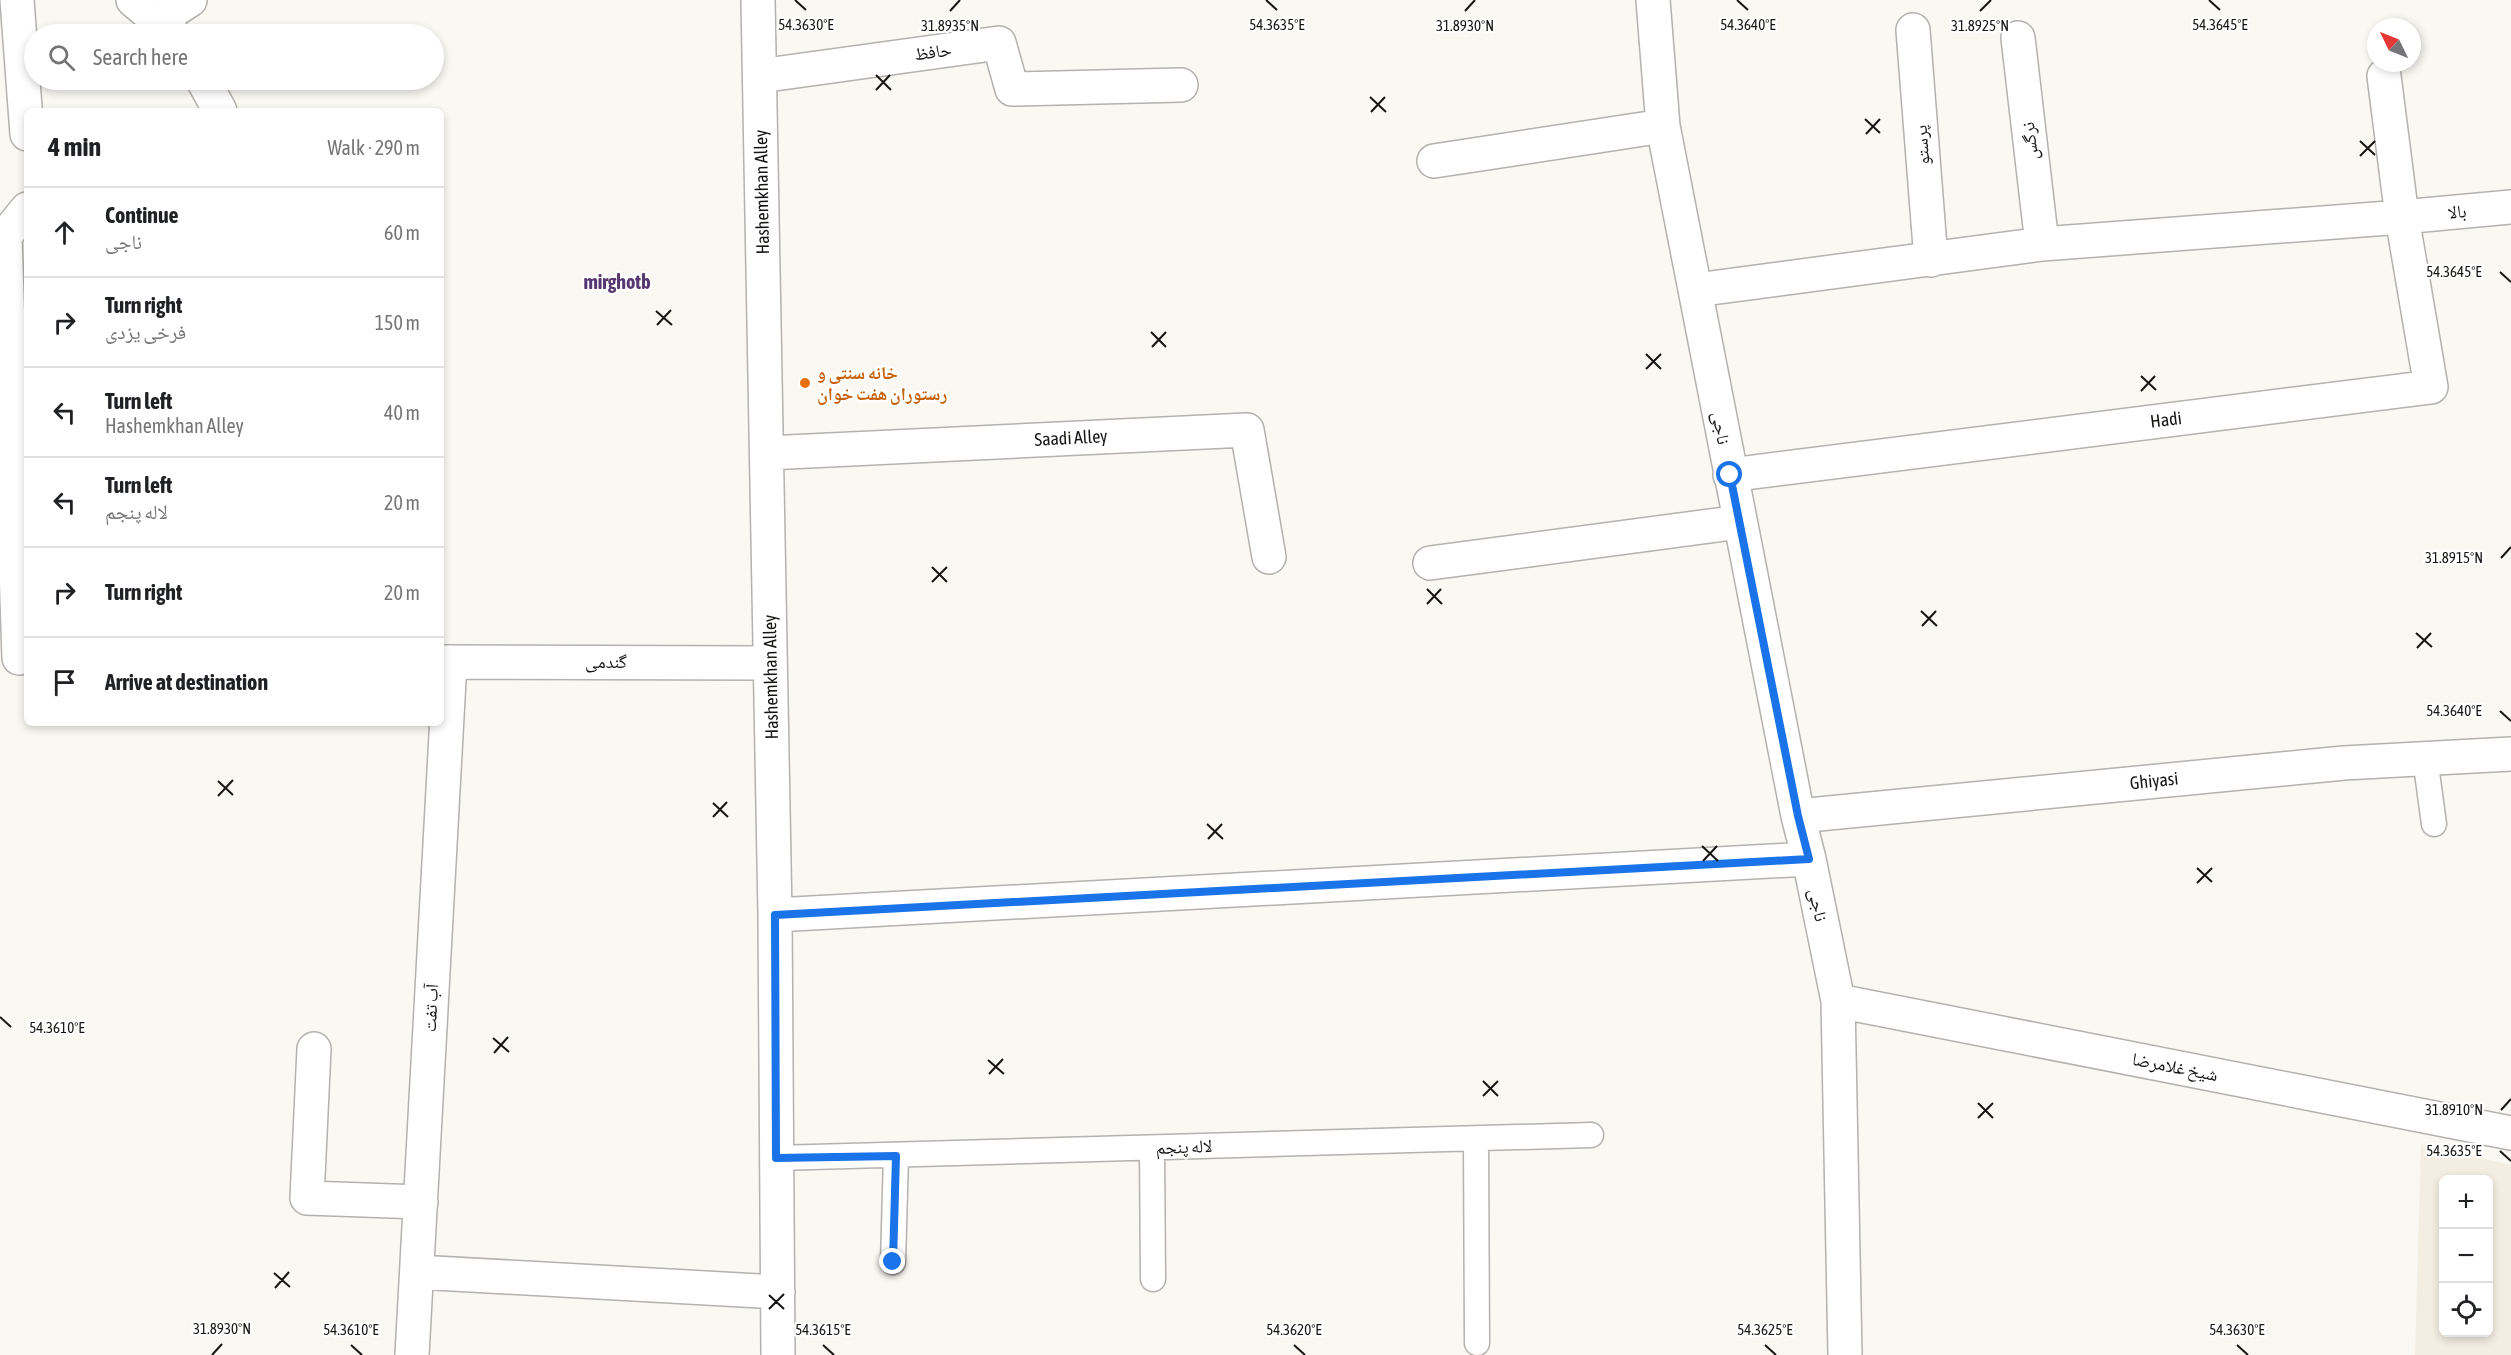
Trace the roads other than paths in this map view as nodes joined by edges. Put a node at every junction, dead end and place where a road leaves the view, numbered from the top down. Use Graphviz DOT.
graph roads {
  1 [pos="17,0"];
  2 [pos="133,0"];
  3 [pos="190,0"];
  4 [pos="758,0"];
  5 [pos="1653,0"];
  6 [pos="162,24"];
  7 [pos="169,24"];
  8 [pos="1913,30"];
  9 [pos="2018,38"];
  10 [pos="760,76"];
  11 [pos="2384,76"];
  12 [pos="1181,86"];
  13 [pos="208,90"];
  14 [pos="218,108"];
  15 [pos="17,117"];
  16 [pos="1663,126"];
  17 [pos="1434,161"];
  18 [pos="2511,207"];
  19 [pos="24,213"];
  20 [pos="2403,217"];
  21 [pos="2042,244"];
  22 [pos="1931,260"];
  23 [pos="1696,290"];
  24 [pos="767,453"];
  25 [pos="1730,475"];
  26 [pos="1740,522"];
  27 [pos="1269,557"];
  28 [pos="1431,563"];
  29 [pos="15,658"];
  30 [pos="446,662"];
  31 [pos="770,663"];
  32 [pos="444,705"];
  33 [pos="443,726"];
  34 [pos="2511,754"];
  35 [pos="2425,758"];
  36 [pos="1798,816"];
  37 [pos="2434,824"];
  38 [pos="1809,859"];
  39 [pos="775,915"];
  40 [pos="1838,1001"];
  41 [pos="314,1049"];
  42 [pos="2511,1133"];
  43 [pos="1592,1135"];
  44 [pos="1476,1139"];
  45 [pos="1152,1148"];
  46 [pos="896,1156"];
  47 [pos="776,1158"];
  48 [pos="421,1202"];
  49 [pos="893,1262"];
  50 [pos="417,1272"];
  51 [pos="1153,1279"];
  52 [pos="778,1292"];
  53 [pos="1477,1343"];
  54 [pos="412,1355"];
  55 [pos="778,1355"];
  56 [pos="1845,1355"];
  1 -- 15 [label="street"];
  2 -- 6 [label="street"];
  3 -- 7 [label="street"];
  4 -- 10 [label="street, Hashemkhan Alley"];
  5 -- 16 [label="street, ناجی"];
  8 -- 22 [label="street, پرستو"];
  9 -- 21 [label="street, نرگس"];
  10 -- 12 [label="street, حافظ"];
  10 -- 24 [label="street, Hashemkhan Alley"];
  11 -- 20 [label="street"];
  13 -- 14 [label="street"];
  16 -- 17 [label="street"];
  16 -- 23 [label="street, ناجی"];
  18 -- 20 [label="street, بالا"];
  19 -- 29 [label="street"];
  20 -- 21 [label="street, بالا"];
  20 -- 25 [label="street, Hadi"];
  21 -- 22 [label="street, بالا"];
  22 -- 23 [label="street, بالا"];
  23 -- 25 [label="street, ناجی"];
  24 -- 27 [label="street, Saadi Alley"];
  24 -- 31 [label="street, Hashemkhan Alley"];
  25 -- 26 [label="street, ناجی"];
  26 -- 28 [label="street"];
  26 -- 36 [label="street, ناجی"];
  30 -- 31 [label="street, گندمی"];
  30 -- 32 [label="street, آب تفت"];
  31 -- 39 [label="street, Hashemkhan Alley"];
  33 -- 48 [label="street, آب تفت"];
  34 -- 35 [label="street, Ghiyasi"];
  35 -- 36 [label="street, Ghiyasi"];
  35 -- 37 [label="lane"];
  36 -- 38 [label="street, ناجی"];
  38 -- 39 [label="street"];
  38 -- 40 [label="street, ناجی"];
  39 -- 47 [label="street, Hashemkhan Alley"];
  40 -- 42 [label="street, شیخ غلامرضا"];
  40 -- 56 [label="street, ناجی"];
  41 -- 48 [label="street"];
  43 -- 44 [label="lane, لاله پنجم"];
  44 -- 45 [label="lane, لاله پنجم"];
  44 -- 53 [label="lane"];
  45 -- 46 [label="lane, لاله پنجم"];
  45 -- 51 [label="lane"];
  46 -- 47 [label="lane, لاله پنجم"];
  46 -- 49 [label="lane"];
  47 -- 52 [label="street, Hashemkhan Alley"];
  48 -- 50 [label="street, آب تفت"];
  50 -- 52 [label="street"];
  50 -- 54 [label="street, آب تفت"];
  52 -- 55 [label="street, Hashemkhan Alley"];
}
